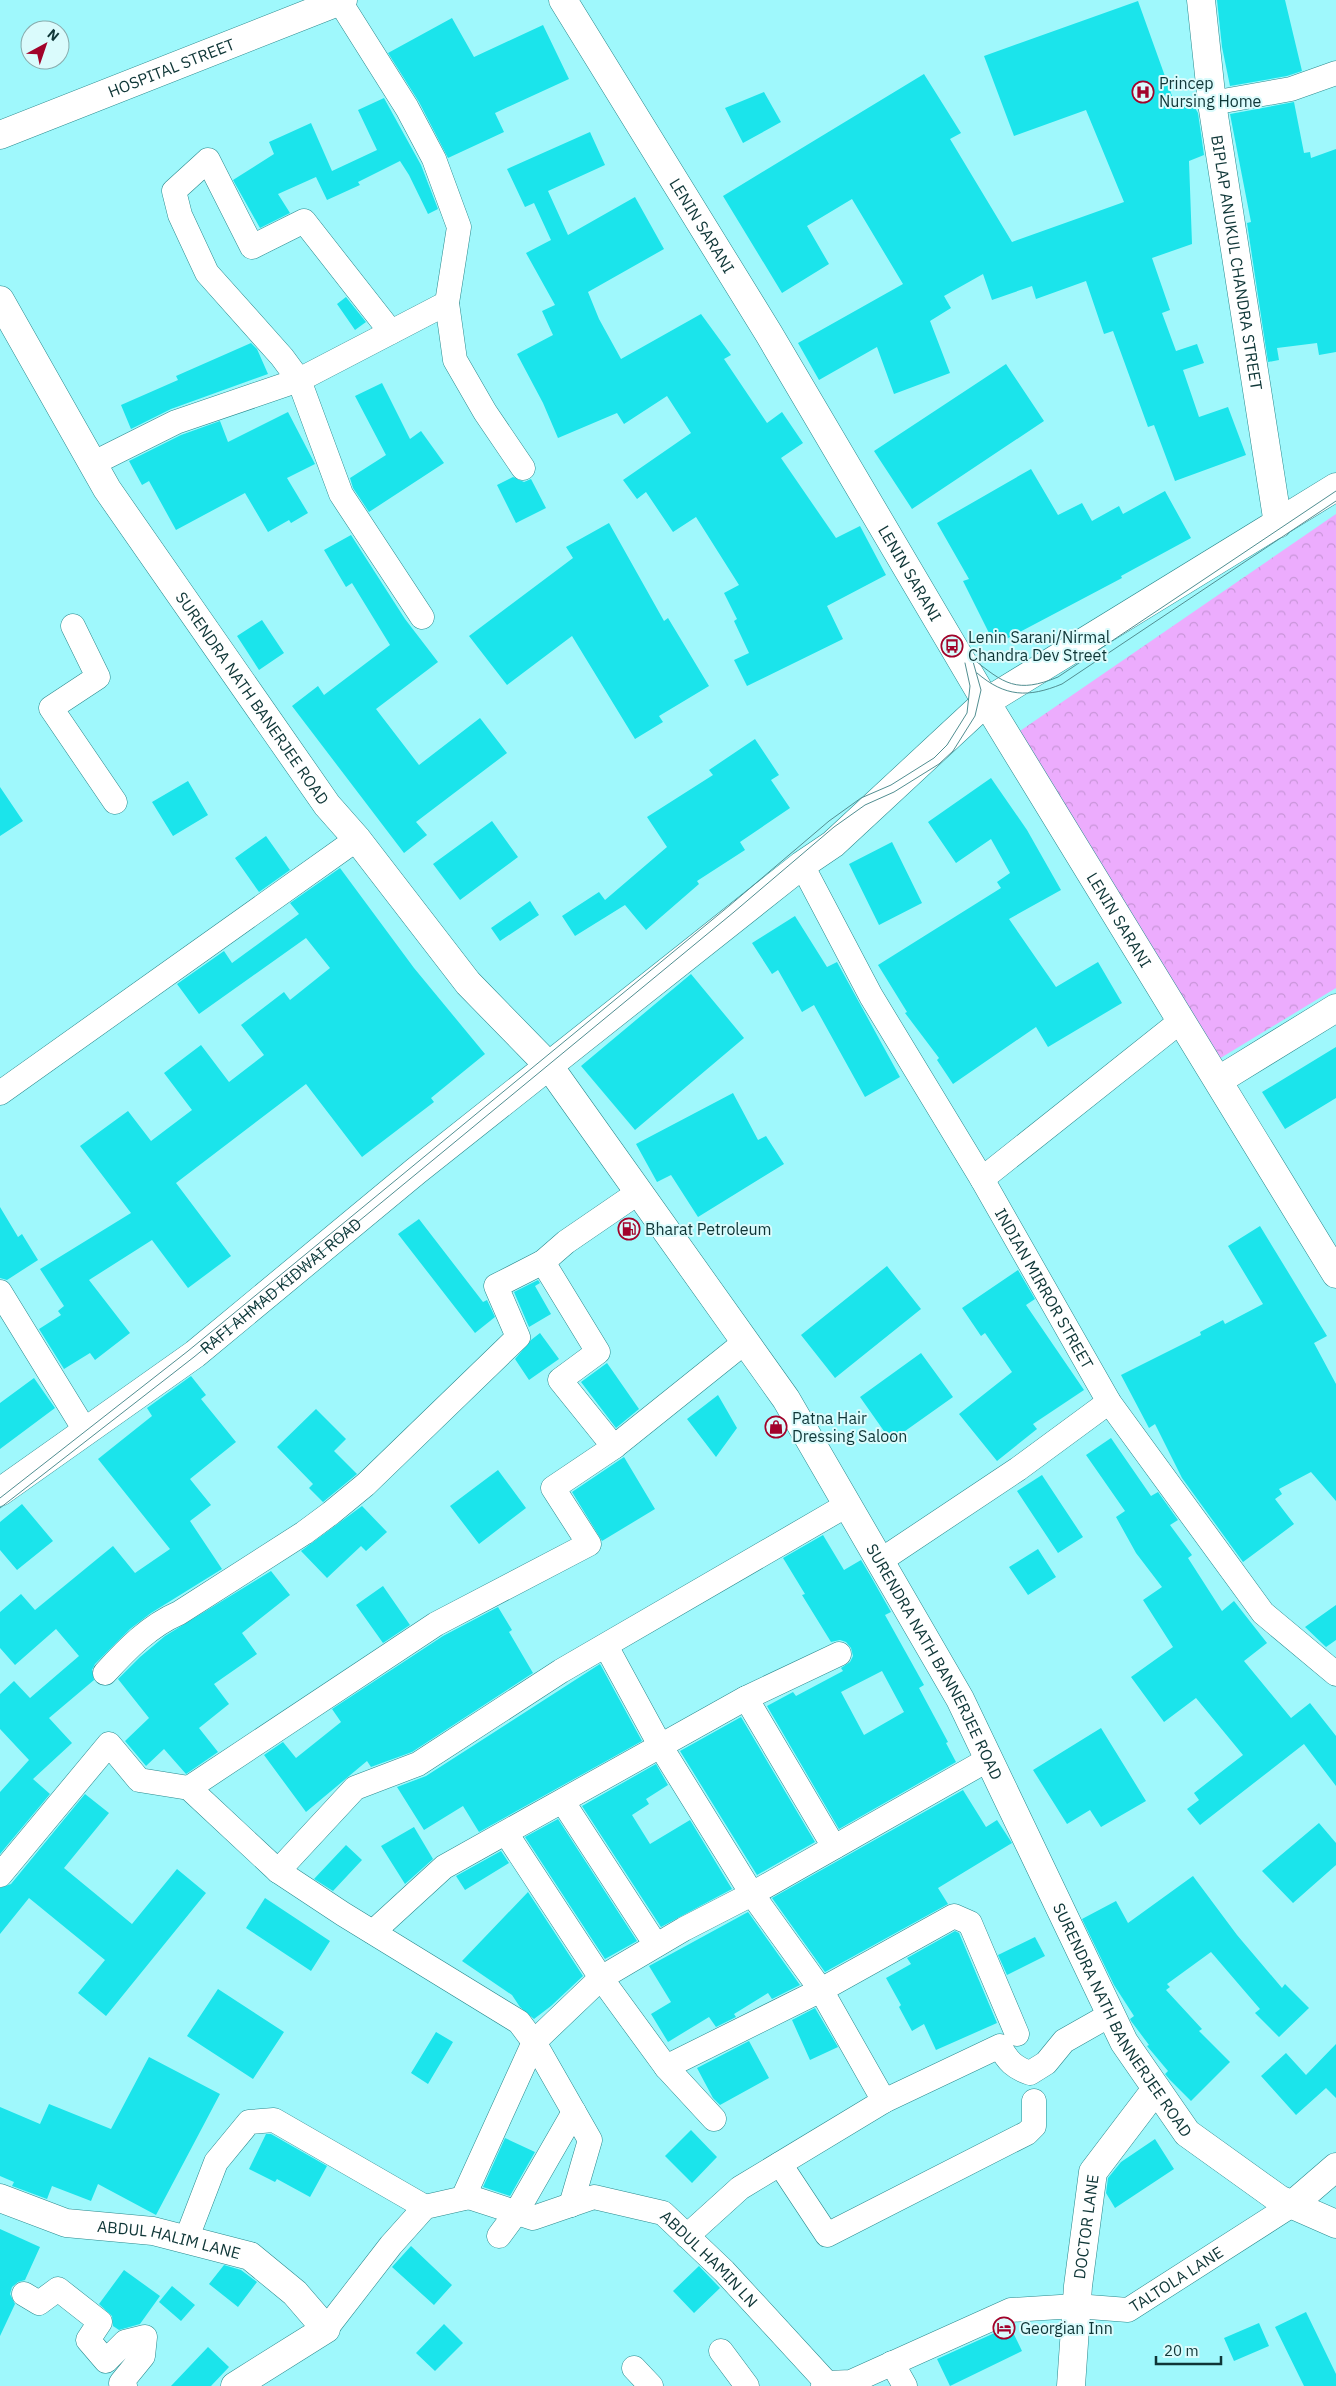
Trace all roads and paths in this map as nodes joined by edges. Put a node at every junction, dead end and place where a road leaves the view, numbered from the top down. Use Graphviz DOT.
graph roads {
  1 [pos="340,0"];
  2 [pos="563,0"];
  3 [pos="1201,0"];
  4 [pos="1336,73"];
  5 [pos="1212,102"];
  6 [pos="0,135"];
  7 [pos="0,300"];
  8 [pos="447,303"];
  9 [pos="391,332"];
  10 [pos="299,380"];
  11 [pos="92,464"];
  12 [pos="523,468"];
  13 [pos="1336,487"];
  14 [pos="1278,524"];
  15 [pos="422,617"];
  16 [pos="73,626"];
  17 [pos="986,702"];
  18 [pos="115,802"];
  19 [pos="357,839"];
  20 [pos="802,865"];
  21 [pos="1336,1008"];
  22 [pos="1182,1020"];
  23 [pos="549,1066"];
  24 [pos="1219,1080"];
  25 [pos="0,1093"];
  26 [pos="982,1179"];
  27 [pos="639,1192"];
  28 [pos="543,1262"];
  29 [pos="1336,1274"];
  30 [pos="0,1292"];
  31 [pos="745,1342"];
  32 [pos="1109,1402"];
  33 [pos="86,1432"];
  34 [pos="614,1447"];
  35 [pos="0,1492"];
  36 [pos="847,1505"];
  37 [pos="880,1561"];
  38 [pos="606,1646"];
  39 [pos="839,1654"];
  40 [pos="105,1673"];
  41 [pos="1336,1674"];
  42 [pos="746,1698"];
  43 [pos="662,1747"];
  44 [pos="989,1759"];
  45 [pos="189,1788"];
  46 [pos="563,1802"];
  47 [pos="506,1834"];
  48 [pos="834,1847"];
  49 [pos="278,1871"];
  50 [pos="0,1875"];
  51 [pos="752,1894"];
  52 [pos="373,1932"];
  53 [pos="656,1945"];
  54 [pos="601,1978"];
  55 [pos="821,1990"];
  56 [pos="1110,2015"];
  57 [pos="1017,2034"];
  58 [pos="534,2042"];
  59 [pos="666,2066"];
  60 [pos="1156,2089"];
  61 [pos="884,2101"];
  62 [pos="1034,2101"];
  63 [pos="574,2112"];
  64 [pos="714,2119"];
  65 [pos="780,2164"];
  66 [pos="1336,2167"];
  67 [pos="0,2198"];
  68 [pos="463,2198"];
  69 [pos="571,2205"];
  70 [pos="1292,2205"];
  71 [pos="425,2207"];
  72 [pos="516,2213"];
  73 [pos="1336,2224"];
  74 [pos="499,2236"];
  75 [pos="687,2236"];
  76 [pos="186,2240"];
  77 [pos="24,2294"];
  78 [pos="1076,2306"];
  79 [pos="326,2329"];
  80 [pos="721,2351"];
  81 [pos="892,2363"];
  82 [pos="634,2368"];
  83 [pos="825,2385"];
  84 [pos="124,2386"];
  85 [pos="236,2386"];
  86 [pos="651,2386"];
  87 [pos="747,2386"];
  88 [pos="905,2386"];
  89 [pos="1071,2386"];
  1 -- 6 [label="main road, HOSPITAL STREET"];
  1 -- 8 [label="street"];
  2 -- 17 [label="main road, LENIN SARANI"];
  3 -- 5 [label="main road, BIPLAP ANUKUL CHANDRA STREET"];
  4 -- 5 [label="street"];
  5 -- 14 [label="main road, BIPLAP ANUKUL CHANDRA STREET"];
  7 -- 11 [label="main road, SURENDRA NATH BANERJEE ROAD"];
  8 -- 9 [label="street"];
  8 -- 12 [label="street"];
  9 -- 10 [label="street"];
  9 -- 10 [label="street"];
  10 -- 11 [label="street"];
  10 -- 15 [label="street"];
  11 -- 19 [label="main road, SURENDRA NATH BANERJEE ROAD"];
  13 -- 14 [label="main road, RAFI AHMAD KIDWAI ROAD"];
  14 -- 17 [label="main road, RAFI AHMAD KIDWAI ROAD"];
  16 -- 18 [label="street"];
  17 -- 20 [label="main road, RAFI AHMAD KIDWAI ROAD"];
  17 -- 22 [label="main road, LENIN SARANI"];
  19 -- 23 [label="main road, SURENDRA NATH BANERJEE ROAD"];
  19 -- 25 [label="street"];
  20 -- 23 [label="main road, RAFI AHMAD KIDWAI ROAD"];
  20 -- 26 [label="street, INDIAN MIRROR STREET"];
  21 -- 24 [label="main road"];
  22 -- 24 [label="main road, LENIN SARANI"];
  22 -- 26 [label="street"];
  23 -- 27 [label="main road, SURENDRA NATH BANNERJEE ROAD"];
  23 -- 33 [label="main road, RAFI AHMAD KIDWAI ROAD"];
  24 -- 29 [label="main road, LENIN SARANI"];
  26 -- 32 [label="street, INDIAN MIRROR STREET"];
  27 -- 28 [label="street"];
  27 -- 31 [label="main road, SURENDRA NATH BANNERJEE ROAD"];
  28 -- 34 [label="street"];
  28 -- 40 [label="street"];
  30 -- 33 [label="street"];
  31 -- 34 [label="street"];
  31 -- 36 [label="main road, SURENDRA NATH BANNERJEE ROAD"];
  32 -- 37 [label="street"];
  32 -- 41 [label="street, INDIAN MIRROR STREET"];
  33 -- 35 [label="main road, RAFI AHMAD KIDWAI ROAD"];
  34 -- 45 [label="street"];
  36 -- 37 [label="main road, SURENDRA NATH BANNERJEE ROAD"];
  36 -- 38 [label="street"];
  37 -- 44 [label="main road, SURENDRA NATH BANNERJEE ROAD"];
  38 -- 43 [label="street"];
  38 -- 49 [label="street"];
  39 -- 42 [label="street"];
  42 -- 43 [label="street"];
  42 -- 48 [label="street"];
  43 -- 46 [label="street"];
  43 -- 51 [label="street"];
  44 -- 48 [label="street"];
  44 -- 56 [label="main road, SURENDRA NATH BANNERJEE ROAD"];
  45 -- 49 [label="street"];
  45 -- 50 [label="street"];
  46 -- 47 [label="street"];
  46 -- 53 [label="street"];
  47 -- 52 [label="street"];
  47 -- 54 [label="street"];
  48 -- 51 [label="street"];
  49 -- 52 [label="street"];
  51 -- 53 [label="street"];
  51 -- 55 [label="street"];
  52 -- 58 [label="street"];
  53 -- 54 [label="street"];
  54 -- 58 [label="street"];
  54 -- 59 [label="street"];
  55 -- 57 [label="street"];
  55 -- 59 [label="street"];
  55 -- 61 [label="street"];
  56 -- 60 [label="main road, SURENDRA NATH BANNERJEE ROAD"];
  56 -- 61 [label="street"];
  58 -- 63 [label="street"];
  58 -- 68 [label="street"];
  59 -- 64 [label="street"];
  60 -- 70 [label="main road, SURENDRA NATH BANNERJEE ROAD"];
  60 -- 78 [label="main road, DOCTOR LANE"];
  61 -- 65 [label="street"];
  62 -- 65 [label="street"];
  63 -- 69 [label="street"];
  63 -- 72 [label="street"];
  65 -- 75 [label="street"];
  66 -- 70 [label="main road"];
  67 -- 76 [label="main road, ABDUL HALIM LANE"];
  68 -- 71 [label="street, ABDUL HAMIN LN"];
  68 -- 72 [label="street, ABDUL HAMIN LN"];
  69 -- 72 [label="street, ABDUL HAMIN LN"];
  69 -- 75 [label="street, ABDUL HAMIN LN"];
  70 -- 73 [label="main road, SURENDRA NATH BANNERJEE ROAD"];
  70 -- 78 [label="street, TALTOLA LANE"];
  71 -- 76 [label="street"];
  71 -- 79 [label="street"];
  72 -- 74 [label="street"];
  75 -- 83 [label="street, ABDUL HAMIN LN"];
  76 -- 79 [label="main road, ABDUL HALIM LANE"];
  77 -- 84 [label="street"];
  78 -- 81 [label="street, TALTOLA LANE"];
  78 -- 89 [label="main road, DOCTOR LANE"];
  79 -- 85 [label="main road"];
  80 -- 87 [label="street"];
  81 -- 83 [label="street, TALTOLA LANE"];
  81 -- 88 [label="street"];
  82 -- 86 [label="street"];
}
